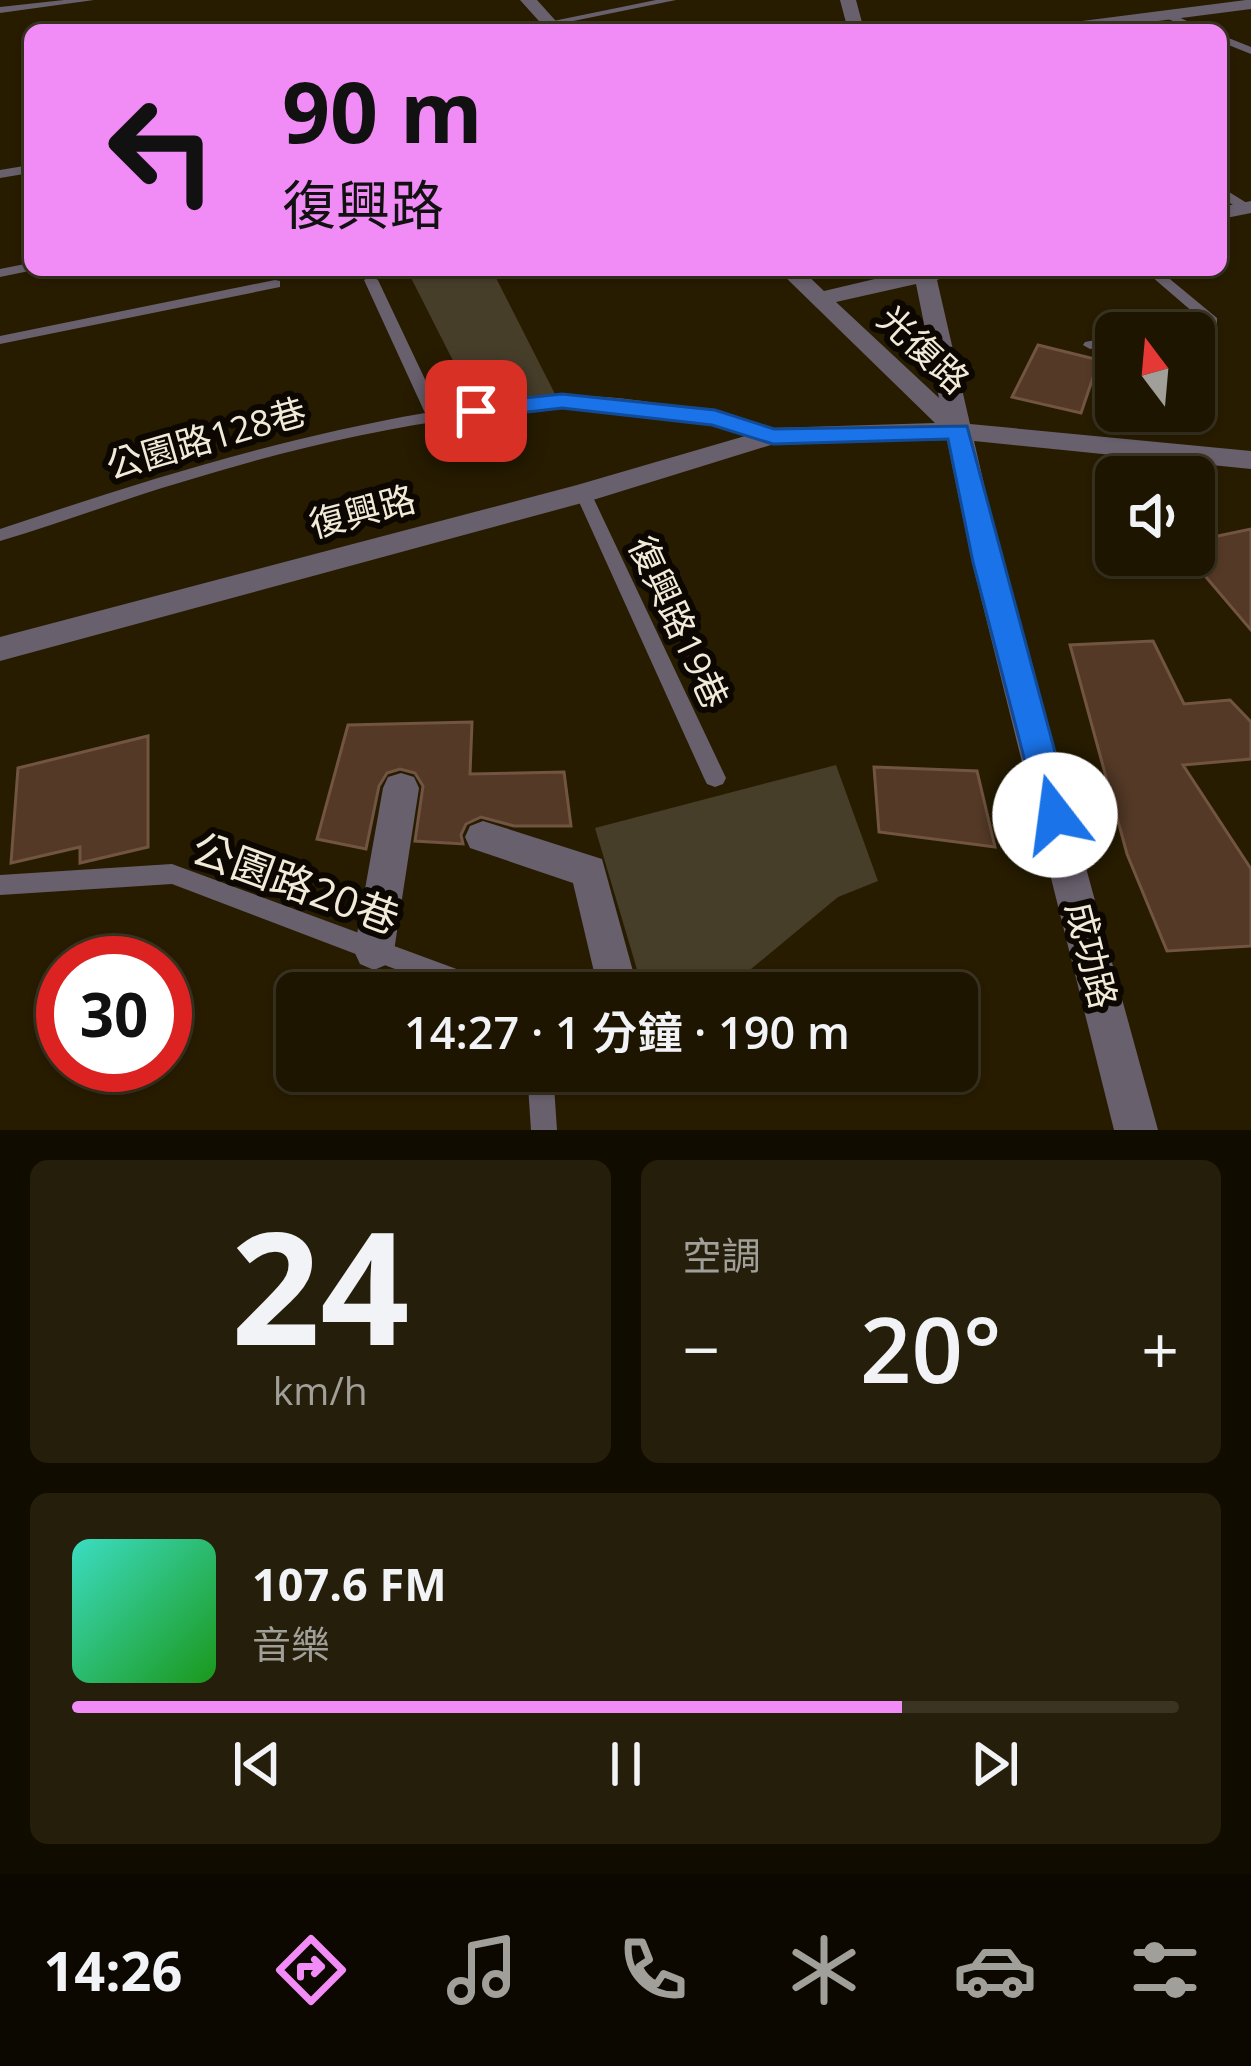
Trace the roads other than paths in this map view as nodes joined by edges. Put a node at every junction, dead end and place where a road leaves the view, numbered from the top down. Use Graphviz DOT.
graph roads {
  1 [pos="89,0"];
  2 [pos="527,0"];
  3 [pos="671,0"];
  4 [pos="46,3"];
  5 [pos="1251,4"];
  6 [pos="0,10"];
  7 [pos="1169,16"];
  8 [pos="550,24"];
  9 [pos="566,24"];
  10 [pos="1117,24"];
  11 [pos="1187,24"];
  12 [pos="795,276"];
  13 [pos="913,276"];
  14 [pos="926,276"];
  15 [pos="1158,276"];
  16 [pos="371,280"];
  17 [pos="275,284"];
  18 [pos="818,299"];
  19 [pos="1201,312"];
  20 [pos="0,340"];
  21 [pos="1095,344"];
  22 [pos="1090,345"];
  23 [pos="434,415"];
  24 [pos="958,431"];
  25 [pos="773,436"];
  26 [pos="1251,460"];
  27 [pos="583,493"];
  28 [pos="0,535"];
  29 [pos="0,649"];
  30 [pos="715,778"];
  31 [pos="401,788"];
  32 [pos="483,837"];
  33 [pos="0,885"];
  34 [pos="374,951"];
  35 [pos="432,972"];
  36 [pos="614,972"];
  37 [pos="541,1092"];
  38 [pos="544,1130"];
  39 [pos="1136,1130"];
  1 -- 4 [label="lane"];
  2 -- 8 [label="street"];
  3 -- 9 [label="lane"];
  4 -- 6 [label="lane"];
  5 -- 7 [label="street"];
  7 -- 10 [label="street"];
  7 -- 11 [label="lane"];
  12 -- 18 [label="street, 光復路"];
  13 -- 18 [label="street"];
  14 -- 24 [label="street, 成功路"];
  15 -- 19 [label="lane"];
  16 -- 23 [label="lane"];
  17 -- 20 [label="lane"];
  18 -- 24 [label="street, 光復路"];
  21 -- 22 [label="lane"];
  23 -- 25 [label="lane, 公園路128巷"];
  23 -- 28 [label="lane, 公園路128巷"];
  24 -- 25 [label="street, 復興路"];
  24 -- 26 [label="street, 復興路"];
  24 -- 39 [label="street, 成功路"];
  25 -- 27 [label="street, 復興路"];
  27 -- 29 [label="street, 復興路"];
  27 -- 30 [label="lane, 復興路19巷"];
  31 -- 34 [label="street"];
  32 -- 36 [label="street"];
  33 -- 34 [label="lane, 公園路20巷"];
  34 -- 35 [label="lane, 公園路20巷"];
  37 -- 38 [label="lane"];
}
